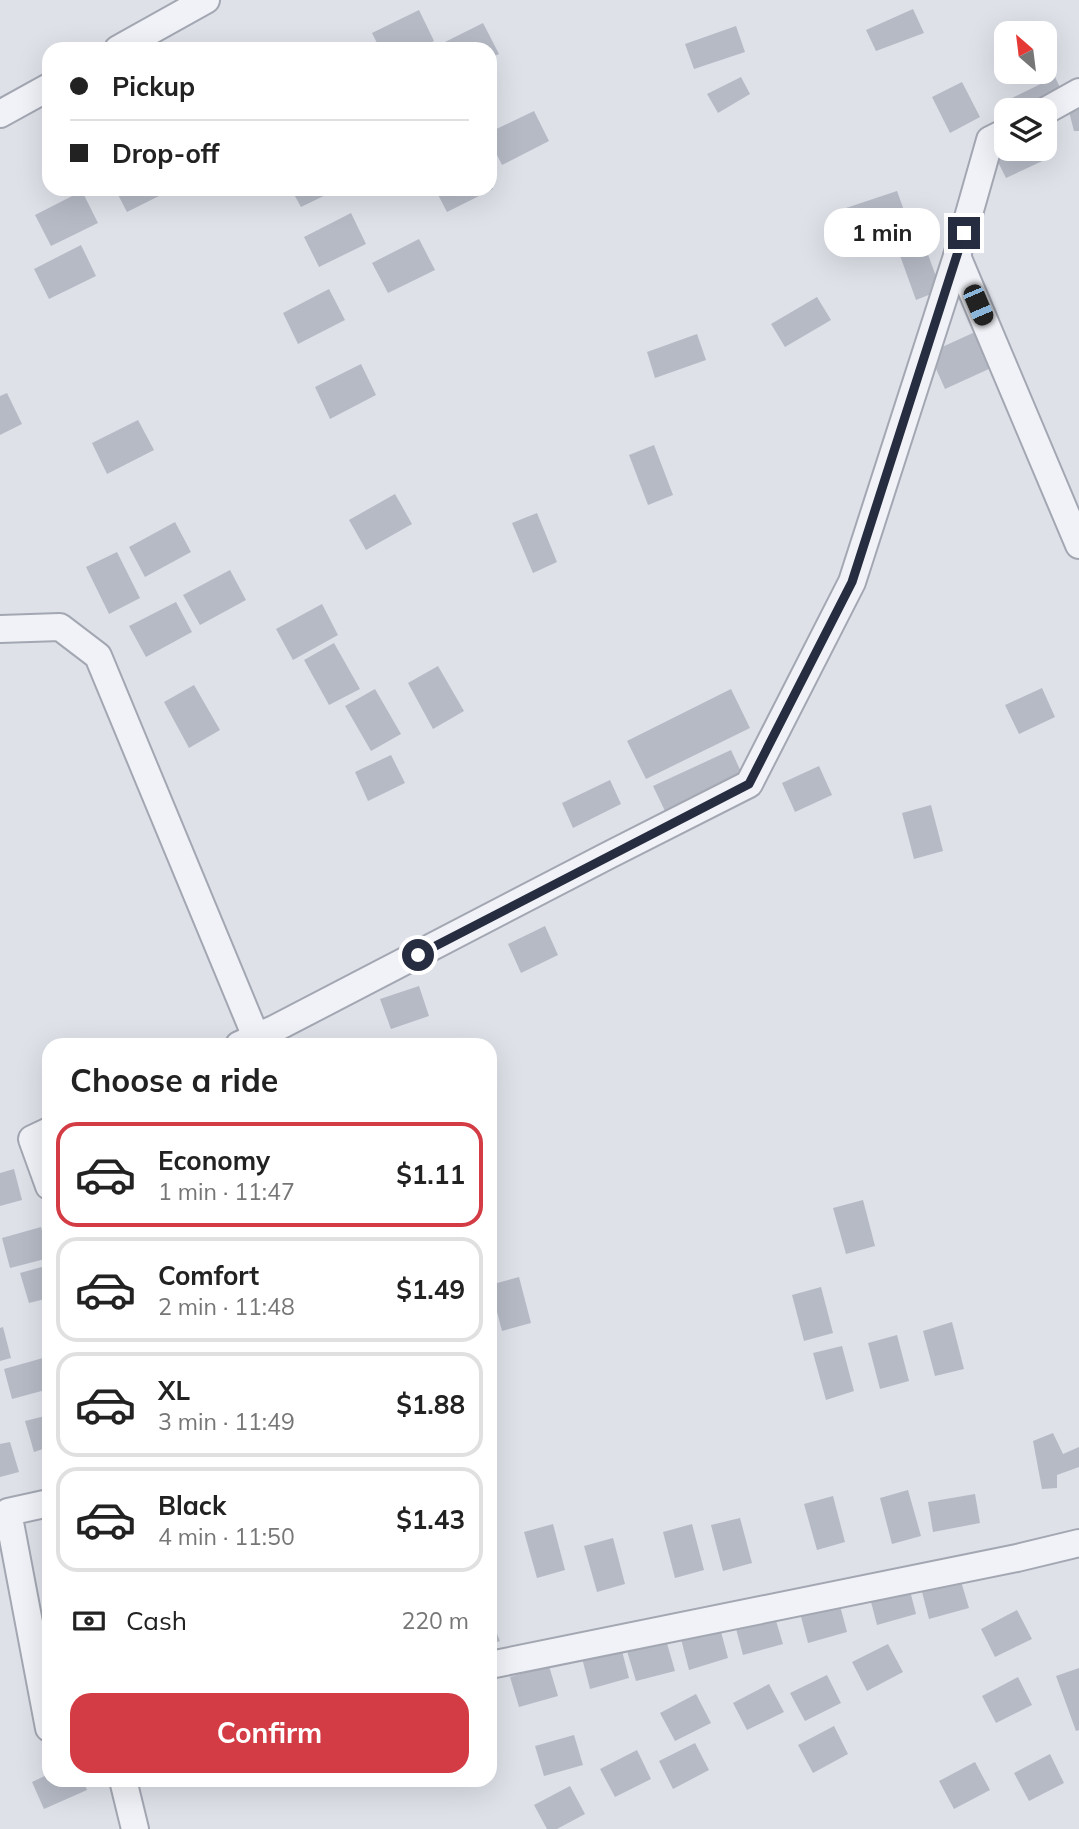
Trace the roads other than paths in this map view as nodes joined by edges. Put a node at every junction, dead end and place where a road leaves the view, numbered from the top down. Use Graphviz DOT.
graph roads {
  1 [pos="206,0"];
  2 [pos="131,42"];
  3 [pos="42,91"];
  4 [pos="1079,92"];
  5 [pos="1057,104"];
  6 [pos="0,114"];
  7 [pos="994,138"];
  8 [pos="957,257"];
  9 [pos="1079,545"];
  10 [pos="0,629"];
  11 [pos="247,1038"];
  12 [pos="254,1038"];
  13 [pos="42,1134"];
  14 [pos="42,1167"];
  15 [pos="42,1505"];
  16 [pos="1079,1543"];
  17 [pos="497,1664"];
  18 [pos="42,1691"];
  19 [pos="125,1787"];
  20 [pos="135,1829"];
  1 -- 2 [label="street"];
  3 -- 6 [label="street"];
  4 -- 5 [label="street"];
  7 -- 8 [label="street"];
  8 -- 9 [label="street"];
  8 -- 12 [label="street"];
  10 -- 11 [label="street"];
  13 -- 14 [label="street"];
  15 -- 18 [label="street"];
  16 -- 17 [label="street"];
  19 -- 20 [label="street"];
}
